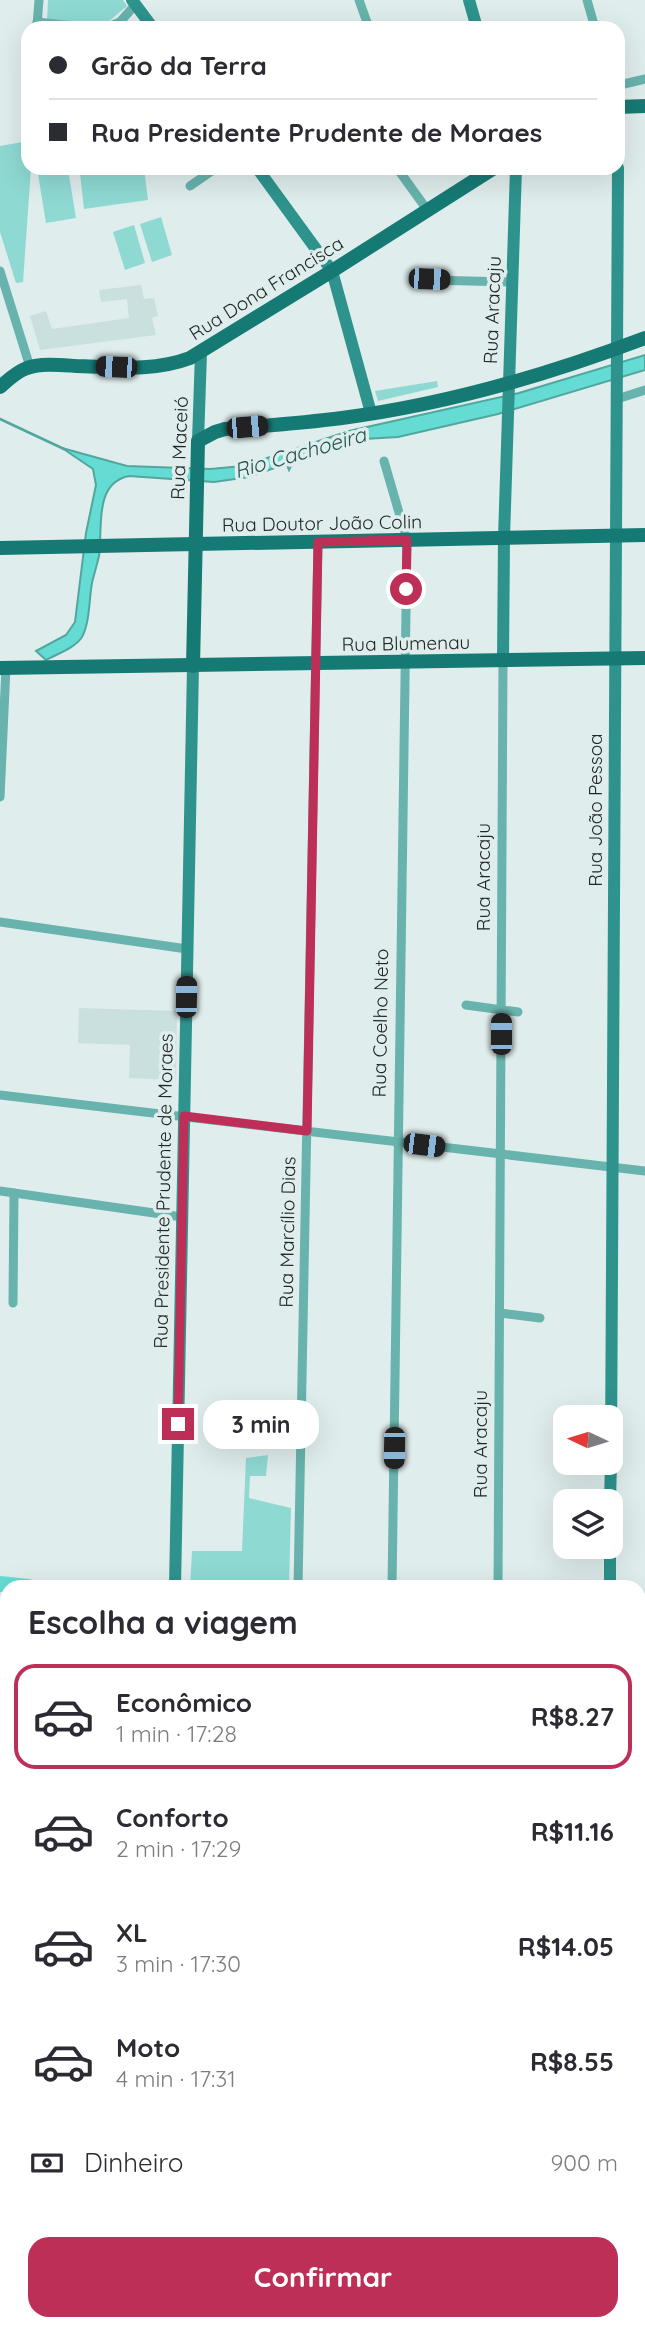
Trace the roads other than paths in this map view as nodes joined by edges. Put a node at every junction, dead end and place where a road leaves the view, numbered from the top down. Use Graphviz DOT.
graph roads {
  1 [pos="39,0"];
  2 [pos="359,0"];
  3 [pos="469,0"];
  4 [pos="587,0"];
  5 [pos="134,3"];
  6 [pos="37,21"];
  7 [pos="121,21"];
  8 [pos="148,21"];
  9 [pos="366,21"];
  10 [pos="475,21"];
  11 [pos="593,21"];
  12 [pos="645,79"];
  13 [pos="625,84"];
  14 [pos="645,106"];
  15 [pos="625,107"];
  16 [pos="206,175"];
  17 [pos="262,175"];
  18 [pos="402,175"];
  19 [pos="483,175"];
  20 [pos="516,175"];
  21 [pos="618,175"];
  22 [pos="190,186"];
  23 [pos="428,211"];
  24 [pos="0,271"];
  25 [pos="332,271"];
  26 [pos="429,279"];
  27 [pos="512,282"];
  28 [pos="645,338"];
  29 [pos="201,352"];
  30 [pos="617,354"];
  31 [pos="30,367"];
  32 [pos="0,387"];
  33 [pos="509,389"];
  34 [pos="645,390"];
  35 [pos="617,399"];
  36 [pos="371,414"];
  37 [pos="198,441"];
  38 [pos="384,461"];
  39 [pos="645,535"];
  40 [pos="616,536"];
  41 [pos="504,538"];
  42 [pos="407,540"];
  43 [pos="318,542"];
  44 [pos="195,544"];
  45 [pos="0,548"];
  46 [pos="615,658"];
  47 [pos="645,658"];
  48 [pos="503,660"];
  49 [pos="405,662"];
  50 [pos="316,664"];
  51 [pos="193,666"];
  52 [pos="3,668"];
  53 [pos="0,797"];
  54 [pos="0,922"];
  55 [pos="187,948"];
  56 [pos="466,1005"];
  57 [pos="501,1010"];
  58 [pos="519,1012"];
  59 [pos="0,1095"];
  60 [pos="184,1116"];
  61 [pos="307,1131"];
  62 [pos="398,1142"];
  63 [pos="501,1154"];
  64 [pos="612,1168"];
  65 [pos="645,1171"];
  66 [pos="0,1191"];
  67 [pos="14,1193"];
  68 [pos="182,1217"];
  69 [pos="13,1303"];
  70 [pos="500,1313"];
  71 [pos="540,1318"];
  72 [pos="611,1405"];
  73 [pos="610,1559"];
  74 [pos="175,1580"];
  75 [pos="298,1580"];
  76 [pos="392,1580"];
  77 [pos="498,1580"];
  78 [pos="610,1580"];
  1 -- 6 [label="street"];
  2 -- 9 [label="street"];
  3 -- 10 [label="street"];
  4 -- 11 [label="street"];
  5 -- 7 [label="street"];
  5 -- 8 [label="street"];
  12 -- 13 [label="street"];
  14 -- 15 [label="main road"];
  16 -- 22 [label="street"];
  17 -- 25 [label="street"];
  18 -- 23 [label="street"];
  19 -- 23 [label="main road, Rua Dona Francisca"];
  20 -- 27 [label="street, Rua Aracaju"];
  21 -- 30 [label="street, Rua João Pessoa"];
  23 -- 25 [label="main road, Rua Dona Francisca"];
  24 -- 31 [label="street"];
  25 -- 29 [label="main road, Rua Dona Francisca"];
  25 -- 36 [label="street"];
  26 -- 27 [label="street"];
  27 -- 33 [label="street, Rua Aracaju"];
  28 -- 30 [label="main road"];
  29 -- 31 [label="main road, Rua Dona Francisca"];
  29 -- 37 [label="street, Rua Maceió"];
  30 -- 33 [label="main road"];
  30 -- 35 [label="street, Rua João Pessoa"];
  31 -- 32 [label="main road"];
  33 -- 36 [label="main road"];
  33 -- 41 [label="street, Rua Aracaju"];
  34 -- 35 [label="street"];
  35 -- 40 [label="street, Rua João Pessoa"];
  36 -- 37 [label="main road"];
  37 -- 44 [label="main road, Rua Maceió"];
  38 -- 42 [label="street, Rua Coelho Neto"];
  39 -- 40 [label="main road, Rua Doutor João Colin"];
  40 -- 41 [label="main road, Rua Doutor João Colin"];
  40 -- 46 [label="street, Rua João Pessoa"];
  41 -- 42 [label="main road, Rua Doutor João Colin"];
  41 -- 48 [label="street, Rua Aracaju"];
  42 -- 43 [label="main road, Rua Doutor João Colin"];
  42 -- 49 [label="street, Rua Coelho Neto"];
  43 -- 44 [label="main road, Rua Doutor João Colin"];
  43 -- 50 [label="street, Rua Marcílio Dias"];
  44 -- 45 [label="main road, Rua Doutor João Colin"];
  44 -- 51 [label="main road, Rua Presidente Prudente de Moraes"];
  46 -- 47 [label="main road, Rua Blumenau"];
  46 -- 48 [label="main road, Rua Blumenau"];
  46 -- 64 [label="street, Rua João Pessoa"];
  48 -- 49 [label="main road, Rua Blumenau"];
  48 -- 57 [label="street, Rua Aracaju"];
  49 -- 50 [label="main road, Rua Blumenau"];
  49 -- 62 [label="street, Rua Coelho Neto"];
  50 -- 51 [label="main road, Rua Blumenau"];
  50 -- 61 [label="street, Rua Marcílio Dias"];
  51 -- 52 [label="main road, Rua Blumenau"];
  51 -- 55 [label="street, Rua Presidente Prudente de Moraes"];
  52 -- 53 [label="street"];
  54 -- 55 [label="street"];
  55 -- 60 [label="street, Rua Presidente Prudente de Moraes"];
  56 -- 57 [label="street"];
  57 -- 58 [label="street"];
  57 -- 63 [label="street, Rua Aracaju"];
  59 -- 60 [label="street"];
  60 -- 61 [label="street"];
  60 -- 68 [label="street, Rua Presidente Prudente de Moraes"];
  61 -- 62 [label="street"];
  61 -- 75 [label="street, Rua Marcílio Dias"];
  62 -- 63 [label="street"];
  62 -- 76 [label="street, Rua Coelho Neto"];
  63 -- 64 [label="street"];
  63 -- 70 [label="street, Rua Aracaju"];
  64 -- 65 [label="street"];
  64 -- 72 [label="street, Rua João Pessoa"];
  66 -- 67 [label="street"];
  67 -- 68 [label="street"];
  67 -- 69 [label="street"];
  68 -- 74 [label="street, Rua Presidente Prudente de Moraes"];
  70 -- 71 [label="street"];
  70 -- 77 [label="street, Rua Aracaju"];
  73 -- 78 [label="street"];
}
